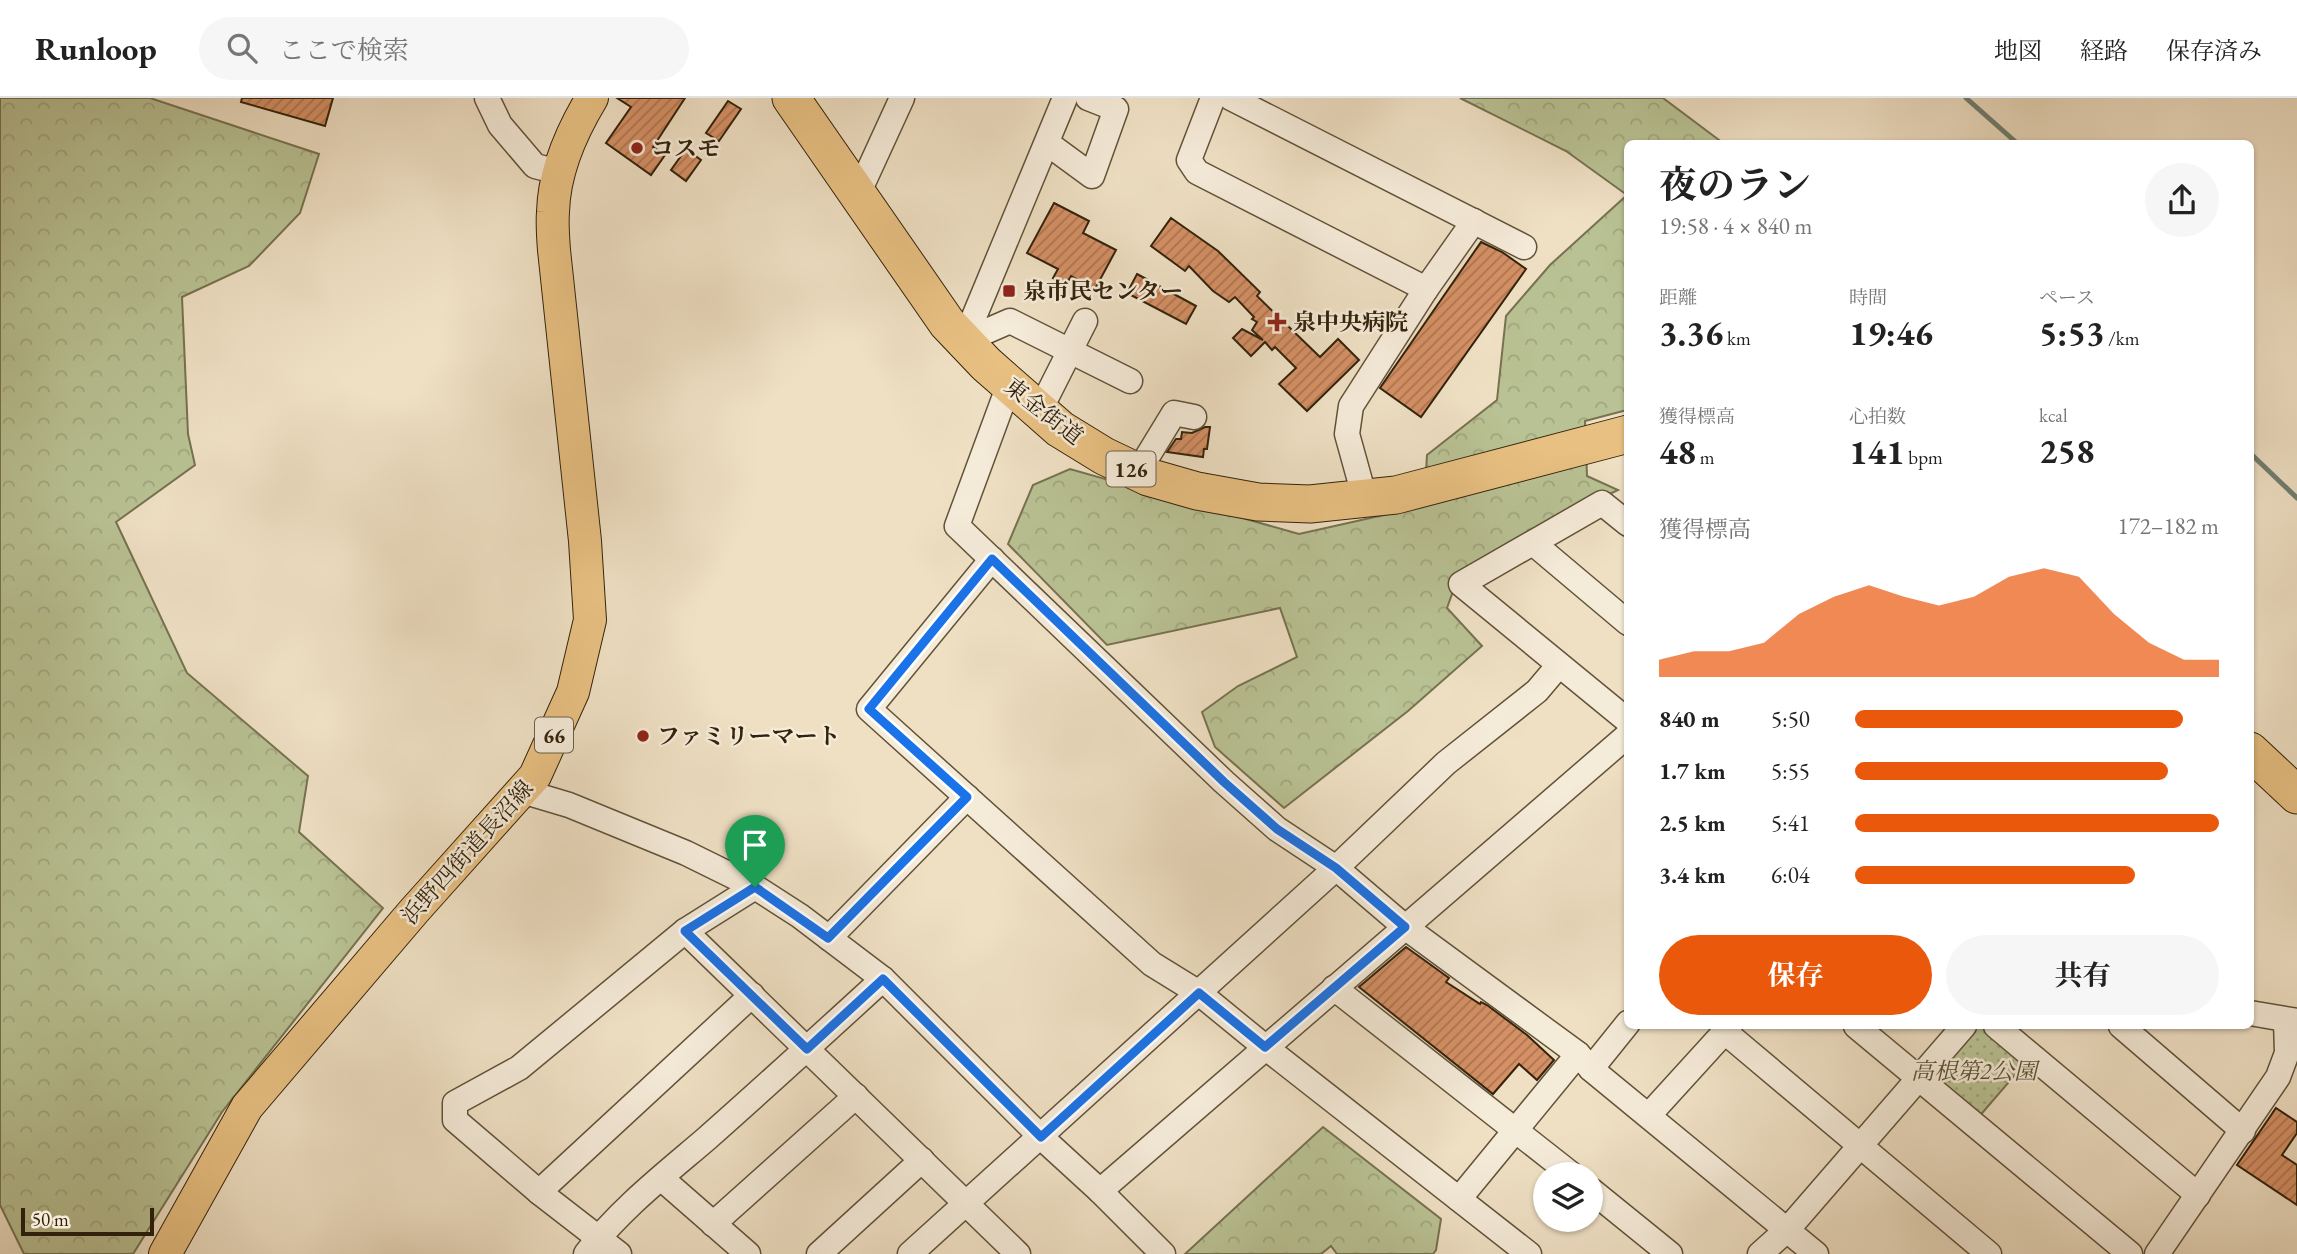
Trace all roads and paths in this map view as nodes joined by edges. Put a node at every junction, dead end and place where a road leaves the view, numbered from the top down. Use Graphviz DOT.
graph roads {
  1 [pos="486,98"];
  2 [pos="592,98"];
  3 [pos="791,98"];
  4 [pos="902,98"];
  5 [pos="1065,98"];
  6 [pos="1088,98"];
  7 [pos="1213,98"];
  8 [pos="1231,98"];
  9 [pos="1047,143"];
  10 [pos="559,172"];
  11 [pos="858,194"];
  12 [pos="1474,221"];
  13 [pos="1524,247"];
  14 [pos="1426,289"];
  15 [pos="1084,321"];
  16 [pos="964,341"];
  17 [pos="1069,351"];
  18 [pos="1130,381"];
  19 [pos="1009,385"];
  20 [pos="1039,412"];
  21 [pos="1194,417"];
  22 [pos="1624,435"];
  23 [pos="1138,472"];
  24 [pos="1365,499"];
  25 [pos="1624,521"];
  26 [pos="1532,543"];
  27 [pos="992,559"];
  28 [pos="1624,620"];
  29 [pos="1559,666"];
  30 [pos="1624,718"];
  31 [pos="1624,738"];
  32 [pos="2254,755"];
  33 [pos="522,791"];
  34 [pos="2297,795"];
  35 [pos="967,797"];
  36 [pos="1336,868"];
  37 [pos="755,887"];
  38 [pos="1405,927"];
  39 [pos="685,931"];
  40 [pos="828,938"];
  41 [pos="883,979"];
  42 [pos="1334,988"];
  43 [pos="1199,993"];
  44 [pos="752,995"];
  45 [pos="2254,1014"];
  46 [pos="2292,1021"];
  47 [pos="1624,1026"];
  48 [pos="1728,1029"];
  49 [pos="1860,1029"];
  50 [pos="1961,1029"];
  51 [pos="2000,1029"];
  52 [pos="2124,1029"];
  53 [pos="1265,1047"];
  54 [pos="807,1049"];
  55 [pos="1584,1061"];
  56 [pos="1918,1077"];
  57 [pos="856,1096"];
  58 [pos="1649,1115"];
  59 [pos="1516,1130"];
  60 [pos="2243,1131"];
  61 [pos="1041,1137"];
  62 [pos="1859,1145"];
  63 [pos="922,1160"];
  64 [pos="1556,1162"];
  65 [pos="661,1178"];
  66 [pos="1100,1191"];
  67 [pos="539,1192"];
  68 [pos="2198,1195"];
  69 [pos="1458,1199"];
  70 [pos="1603,1200"];
  71 [pos="967,1204"];
  72 [pos="713,1224"];
  73 [pos="1788,1230"];
  74 [pos="592,1245"];
  75 [pos="165,1254"];
  76 [pos="619,1254"];
  77 [pos="748,1254"];
  78 [pos="819,1254"];
  79 [pos="910,1254"];
  80 [pos="1018,1254"];
  81 [pos="1163,1254"];
  82 [pos="1529,1254"];
  83 [pos="1670,1254"];
  84 [pos="1760,1254"];
  85 [pos="1816,1254"];
  86 [pos="1989,1254"];
  87 [pos="2130,1254"];
  88 [pos="2157,1254"];
  1 -- 10 [label="street"];
  2 -- 10 [label="main road, 浜野四街道長沼線 / 66"];
  3 -- 11 [label="highway, 東金街道 / 126"];
  4 -- 11 [label="street"];
  5 -- 9 [label="street"];
  6 -- 9 [label="street"];
  7 -- 14 [label="street"];
  8 -- 12 [label="street"];
  9 -- 16 [label="street"];
  10 -- 33 [label="main road, 浜野四街道長沼線 / 66"];
  11 -- 16 [label="highway, 東金街道 / 126"];
  12 -- 13 [label="street"];
  12 -- 14 [label="street"];
  14 -- 24 [label="street"];
  15 -- 17 [label="street"];
  16 -- 17 [label="street"];
  16 -- 19 [label="highway, 東金街道 / 126"];
  17 -- 18 [label="street"];
  17 -- 20 [label="street"];
  19 -- 20 [label="highway, 東金街道 / 126"];
  19 -- 27 [label="street"];
  20 -- 23 [label="highway, 東金街道 / 126"];
  21 -- 23 [label="street"];
  22 -- 24 [label="highway, 東金街道 / 126"];
  23 -- 24 [label="highway, 東金街道 / 126"];
  25 -- 26 [label="street"];
  26 -- 28 [label="street"];
  26 -- 29 [label="street"];
  27 -- 35 [label="street"];
  27 -- 36 [label="street"];
  29 -- 30 [label="street"];
  29 -- 36 [label="street"];
  31 -- 38 [label="street"];
  32 -- 34 [label="highway"];
  33 -- 37 [label="street"];
  33 -- 75 [label="main road, 浜野四街道長沼線 / 66"];
  35 -- 40 [label="street"];
  35 -- 43 [label="street"];
  36 -- 38 [label="street"];
  36 -- 43 [label="street"];
  37 -- 39 [label="street"];
  37 -- 40 [label="street"];
  38 -- 42 [label="street"];
  38 -- 55 [label="street"];
  39 -- 44 [label="street"];
  39 -- 67 [label="street"];
  40 -- 41 [label="street"];
  41 -- 54 [label="street"];
  41 -- 61 [label="street"];
  42 -- 53 [label="street"];
  42 -- 59 [label="street"];
  43 -- 53 [label="street"];
  43 -- 61 [label="street"];
  44 -- 54 [label="street"];
  44 -- 67 [label="street"];
  45 -- 46 [label="street"];
  46 -- 60 [label="street"];
  47 -- 55 [label="street"];
  48 -- 58 [label="street"];
  48 -- 62 [label="street"];
  49 -- 56 [label="street"];
  50 -- 56 [label="street"];
  51 -- 68 [label="street"];
  52 -- 60 [label="street"];
  53 -- 66 [label="street"];
  53 -- 69 [label="street"];
  54 -- 57 [label="street"];
  54 -- 65 [label="street"];
  55 -- 58 [label="street"];
  55 -- 59 [label="street"];
  56 -- 62 [label="street"];
  56 -- 87 [label="street"];
  57 -- 63 [label="street"];
  57 -- 72 [label="street"];
  58 -- 73 [label="street"];
  59 -- 64 [label="street"];
  59 -- 69 [label="street"];
  60 -- 68 [label="street"];
  61 -- 66 [label="street"];
  61 -- 71 [label="street"];
  62 -- 73 [label="street"];
  62 -- 86 [label="street"];
  63 -- 71 [label="street"];
  63 -- 78 [label="street"];
  65 -- 72 [label="street"];
  65 -- 74 [label="street"];
  66 -- 81 [label="street"];
  67 -- 74 [label="street"];
  68 -- 88 [label="street"];
  69 -- 82 [label="street"];
  70 -- 83 [label="street"];
  71 -- 79 [label="street"];
  71 -- 80 [label="street"];
  72 -- 77 [label="street"];
  73 -- 84 [label="street"];
  73 -- 85 [label="street"];
  74 -- 76 [label="street"];
}
